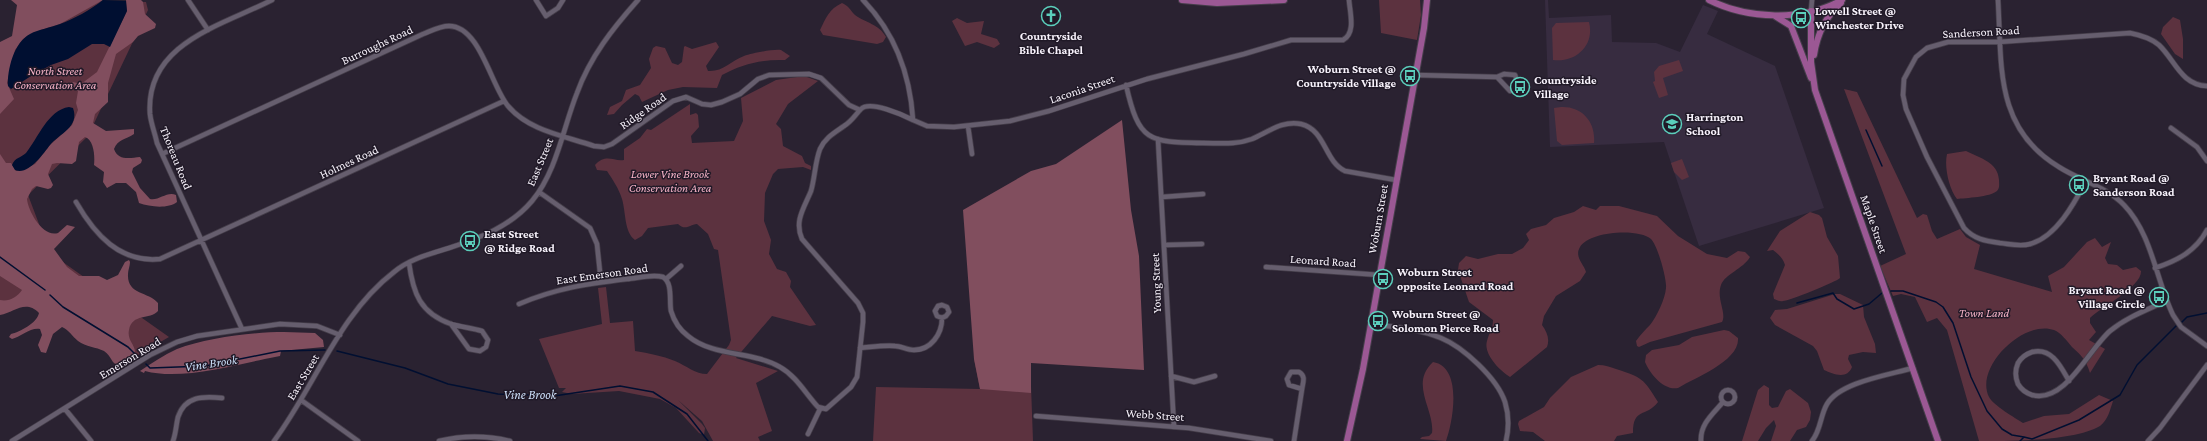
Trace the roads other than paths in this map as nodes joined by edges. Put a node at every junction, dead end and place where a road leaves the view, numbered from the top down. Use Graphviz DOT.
graph roads {
  1 [pos="188,0"];
  2 [pos="272,0"];
  3 [pos="536,0"];
  4 [pos="563,0"];
  5 [pos="638,0"];
  6 [pos="864,0"];
  7 [pos="1182,0"];
  8 [pos="1284,0"];
  9 [pos="1350,0"];
  10 [pos="1427,0"];
  11 [pos="1709,0"];
  12 [pos="1812,0"];
  13 [pos="1843,0"];
  14 [pos="1998,0"];
  15 [pos="1811,11"];
  16 [pos="1773,15"];
  17 [pos="208,30"];
  18 [pos="1998,42"];
  19 [pos="1812,73"];
  20 [pos="1415,75"];
  21 [pos="1497,76"];
  22 [pos="1126,85"];
  23 [pos="1814,85"];
  24 [pos="2207,86"];
  25 [pos="504,101"];
  26 [pos="860,110"];
  27 [pos="913,120"];
  28 [pos="968,126"];
  29 [pos="2171,128"];
  30 [pos="562,135"];
  31 [pos="1158,139"];
  32 [pos="162,154"];
  33 [pos="972,154"];
  34 [pos="2207,161"];
  35 [pos="1396,180"];
  36 [pos="2086,182"];
  37 [pos="539,192"];
  38 [pos="1203,194"];
  39 [pos="1162,197"];
  40 [pos="76,202"];
  41 [pos="2207,230"];
  42 [pos="201,240"];
  43 [pos="1202,244"];
  44 [pos="1164,245"];
  45 [pos="409,263"];
  46 [pos="681,266"];
  47 [pos="1266,267"];
  48 [pos="2155,268"];
  49 [pos="1380,276"];
  50 [pos="666,279"];
  51 [pos="601,282"];
  52 [pos="2166,301"];
  53 [pos="519,304"];
  54 [pos="942,318"];
  55 [pos="452,324"];
  56 [pos="1371,324"];
  57 [pos="242,329"];
  58 [pos="340,335"];
  59 [pos="2207,346"];
  60 [pos="860,348"];
  61 [pos="2207,365"];
  62 [pos="1913,368"];
  63 [pos="1171,376"];
  64 [pos="1215,376"];
  65 [pos="2069,381"];
  66 [pos="1302,389"];
  67 [pos="222,398"];
  68 [pos="301,400"];
  69 [pos="1724,402"];
  70 [pos="65,409"];
  71 [pos="820,409"];
  72 [pos="1036,416"];
  73 [pos="1174,427"];
  74 [pos="808,434"];
  75 [pos="12,441"];
  76 [pos="91,441"];
  77 [pos="173,441"];
  78 [pos="274,441"];
  79 [pos="358,441"];
  80 [pos="439,441"];
  81 [pos="510,441"];
  82 [pos="1271,441"];
  83 [pos="1294,441"];
  84 [pos="1348,441"];
  85 [pos="1506,441"];
  86 [pos="1701,441"];
  87 [pos="1812,441"];
  88 [pos="1938,441"];
  89 [pos="2148,441"];
  1 -- 17 [label="street"];
  2 -- 17 [label="street, Thoreau Road"];
  3 -- 4 [label="street"];
  5 -- 30 [label="street, East Street"];
  6 -- 27 [label="street"];
  7 -- 8 [label="main road"];
  9 -- 22 [label="street, Laconia Street"];
  10 -- 20 [label="main road, Woburn Street"];
  11 -- 16 [label="main road"];
  12 -- 15 [label="street"];
  13 -- 15 [label="main road"];
  13 -- 19 [label="main road"];
  14 -- 18 [label="street"];
  15 -- 16 [label="main road"];
  15 -- 19 [label="main road, Maple Street"];
  16 -- 23 [label="main road"];
  17 -- 32 [label="street, Thoreau Road"];
  18 -- 24 [label="street, Sanderson Road"];
  18 -- 36 [label="street"];
  18 -- 36 [label="street, Sanderson Road"];
  19 -- 23 [label="main road, Maple Street"];
  20 -- 21 [label="street"];
  20 -- 35 [label="main road, Woburn Street"];
  21 -- 21 [label="street"];
  22 -- 28 [label="street, Laconia Street"];
  22 -- 31 [label="street"];
  23 -- 62 [label="main road, Maple Street"];
  25 -- 30 [label="street, Burroughs Road"];
  25 -- 32 [label="street, Burroughs Road"];
  25 -- 42 [label="street, Holmes Road"];
  26 -- 27 [label="street"];
  26 -- 30 [label="street, Ridge Road"];
  26 -- 60 [label="street"];
  27 -- 28 [label="street, Laconia Street"];
  28 -- 33 [label="street"];
  29 -- 34 [label="street"];
  30 -- 37 [label="street, East Street"];
  31 -- 35 [label="street"];
  31 -- 39 [label="street, Young Street"];
  32 -- 42 [label="street, Thoreau Road"];
  35 -- 49 [label="main road, Woburn Street"];
  36 -- 48 [label="street"];
  37 -- 45 [label="street, East Street"];
  37 -- 51 [label="street"];
  38 -- 39 [label="street"];
  39 -- 44 [label="street, Young Street"];
  40 -- 42 [label="street, Holmes Road"];
  41 -- 48 [label="street"];
  42 -- 57 [label="street, Thoreau Road"];
  43 -- 44 [label="street"];
  44 -- 63 [label="street, Young Street"];
  45 -- 55 [label="street"];
  45 -- 58 [label="street, East Street"];
  46 -- 50 [label="street, East Emerson Road"];
  47 -- 49 [label="street, Leonard Road"];
  48 -- 52 [label="street"];
  49 -- 56 [label="main road, Woburn Street"];
  50 -- 51 [label="street, East Emerson Road"];
  50 -- 71 [label="street, East Emerson Road"];
  51 -- 53 [label="street, East Emerson Road"];
  52 -- 59 [label="street"];
  52 -- 65 [label="street"];
  54 -- 60 [label="street"];
  55 -- 55 [label="street"];
  56 -- 84 [label="main road, Woburn Street"];
  56 -- 85 [label="street"];
  57 -- 58 [label="street, Emerson Road"];
  57 -- 70 [label="street, Emerson Road"];
  58 -- 68 [label="street, East Street"];
  60 -- 71 [label="street"];
  61 -- 89 [label="street"];
  62 -- 87 [label="street"];
  62 -- 88 [label="main road, Maple Street"];
  63 -- 64 [label="street"];
  63 -- 73 [label="street, Young Street"];
  65 -- 65 [label="street"];
  66 -- 66 [label="street"];
  66 -- 83 [label="street"];
  67 -- 77 [label="street"];
  68 -- 78 [label="street, East Street"];
  68 -- 79 [label="street"];
  69 -- 86 [label="street"];
  70 -- 75 [label="street, Emerson Road"];
  70 -- 76 [label="street"];
  71 -- 74 [label="street"];
  72 -- 73 [label="street, Webb Street"];
  73 -- 82 [label="street, Webb Street"];
  80 -- 81 [label="street"];
}
